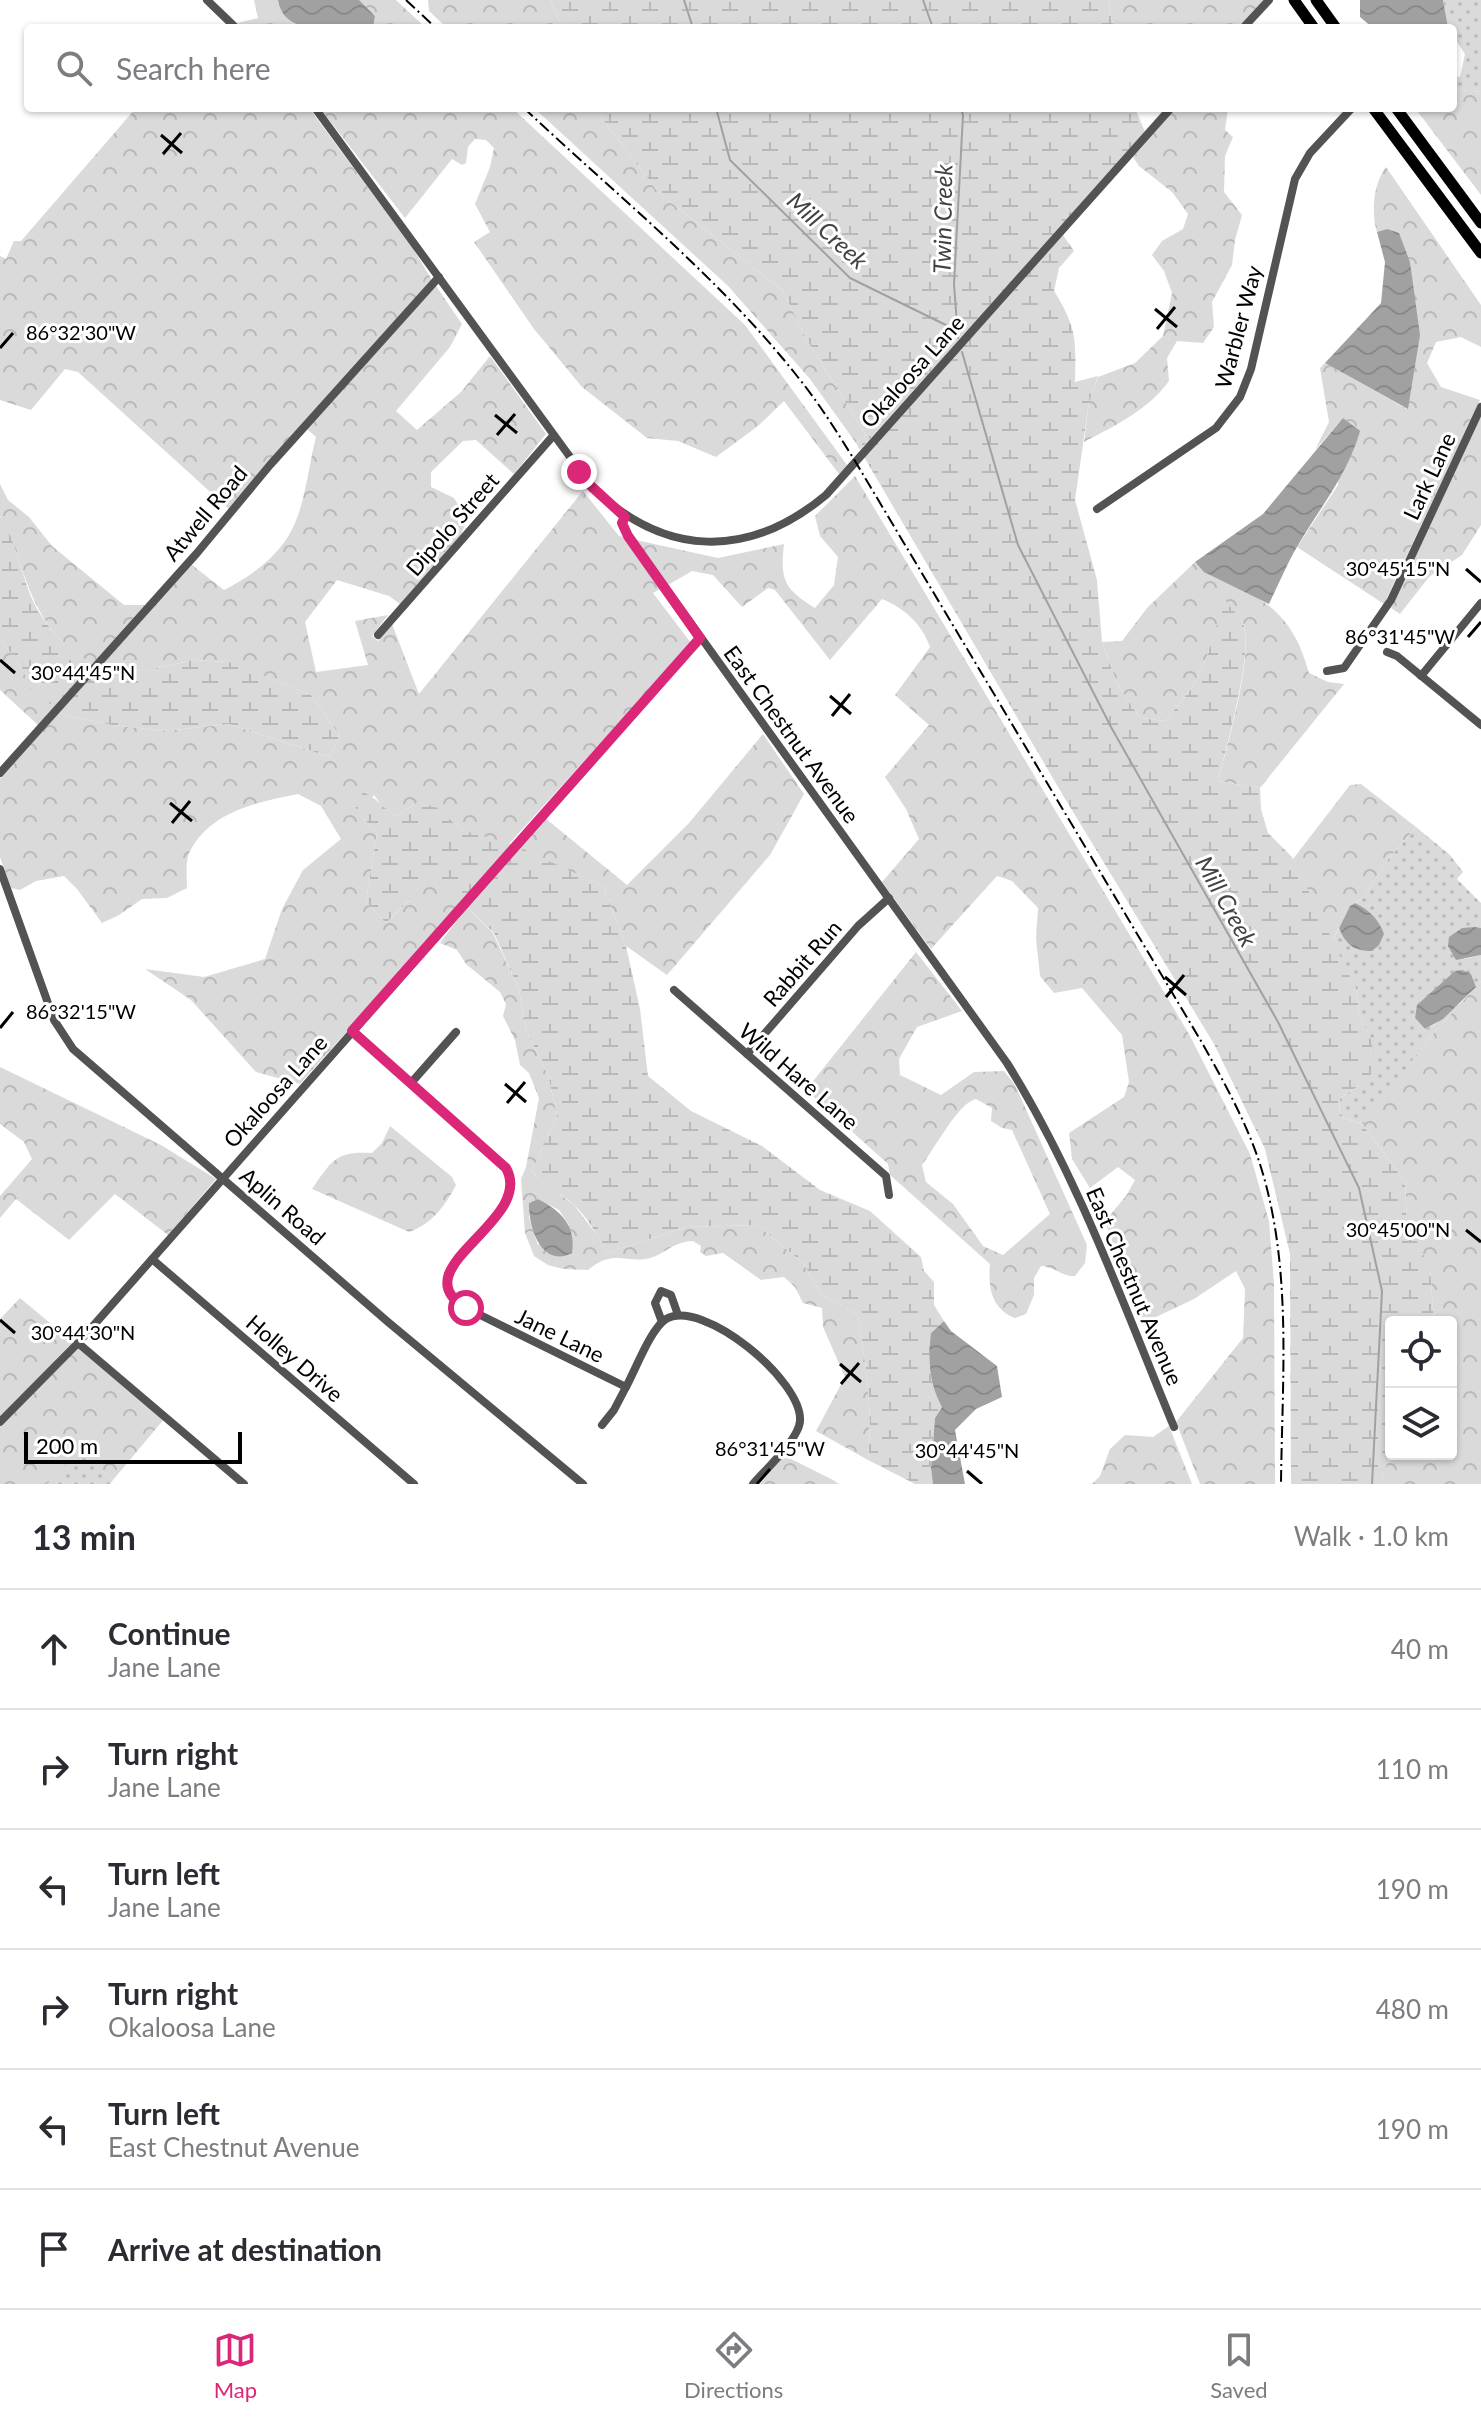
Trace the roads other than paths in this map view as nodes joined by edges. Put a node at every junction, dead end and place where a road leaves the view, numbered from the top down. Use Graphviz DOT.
graph roads {
  1 [pos="207,0"];
  2 [pos="1269,0"];
  3 [pos="1294,0"];
  4 [pos="1316,0"];
  5 [pos="232,24"];
  6 [pos="1247,24"];
  7 [pos="1311,24"];
  8 [pos="1333,24"];
  9 [pos="318,112"];
  10 [pos="1167,112"];
  11 [pos="1348,112"];
  12 [pos="1376,112"];
  13 [pos="1399,112"];
  14 [pos="1481,223"];
  15 [pos="1481,253"];
  16 [pos="439,277"];
  17 [pos="1481,407"];
  18 [pos="553,436"];
  19 [pos="1097,509"];
  20 [pos="625,517"];
  21 [pos="1481,603"];
  22 [pos="378,635"];
  23 [pos="700,638"];
  24 [pos="1387,652"];
  25 [pos="1327,671"];
  26 [pos="1421,676"];
  27 [pos="1481,725"];
  28 [pos="0,773"];
  29 [pos="0,869"];
  30 [pos="889,898"];
  31 [pos="674,990"];
  32 [pos="352,1031"];
  33 [pos="456,1032"];
  34 [pos="747,1054"];
  35 [pos="411,1083"];
  36 [pos="223,1177"];
  37 [pos="889,1195"];
  38 [pos="152,1259"];
  39 [pos="678,1315"];
  40 [pos="662,1322"];
  41 [pos="78,1343"];
  42 [pos="626,1387"];
  43 [pos="0,1422"];
  44 [pos="602,1425"];
  45 [pos="1174,1427"];
  46 [pos="244,1484"];
  47 [pos="414,1484"];
  48 [pos="583,1484"];
  49 [pos="753,1484"];
  1 -- 5 [label="street"];
  2 -- 6 [label="street"];
  3 -- 7 [label="main road"];
  4 -- 8 [label="main road"];
  9 -- 16 [label="street, East Chestnut Avenue"];
  10 -- 20 [label="street, Okaloosa Lane"];
  11 -- 19 [label="street, Warbler Way"];
  12 -- 15 [label="main road"];
  13 -- 14 [label="main road"];
  16 -- 18 [label="street, East Chestnut Avenue"];
  16 -- 28 [label="street, Atwell Road"];
  17 -- 25 [label="street, Lark Lane"];
  18 -- 20 [label="street, East Chestnut Avenue"];
  18 -- 22 [label="street, Dipolo Street"];
  20 -- 23 [label="street, East Chestnut Avenue"];
  21 -- 26 [label="street"];
  23 -- 30 [label="street, East Chestnut Avenue"];
  23 -- 32 [label="street, Okaloosa Lane"];
  24 -- 26 [label="street"];
  26 -- 27 [label="street"];
  29 -- 36 [label="street, Aplin Road"];
  30 -- 34 [label="street, Rabbit Run"];
  30 -- 45 [label="street, East Chestnut Avenue"];
  31 -- 34 [label="street, Wild Hare Lane"];
  32 -- 35 [label="street, Jane Lane"];
  32 -- 36 [label="street, Okaloosa Lane"];
  33 -- 35 [label="street"];
  34 -- 37 [label="street, Wild Hare Lane"];
  35 -- 42 [label="street, Jane Lane"];
  36 -- 38 [label="street, Okaloosa Lane"];
  36 -- 48 [label="street, Aplin Road"];
  38 -- 41 [label="street, Okaloosa Lane"];
  38 -- 47 [label="street, Holley Drive"];
  39 -- 40 [label="street"];
  39 -- 40 [label="street"];
  39 -- 49 [label="street"];
  40 -- 42 [label="street"];
  41 -- 43 [label="street, Okaloosa Lane"];
  41 -- 46 [label="street"];
  42 -- 44 [label="street"];
}
